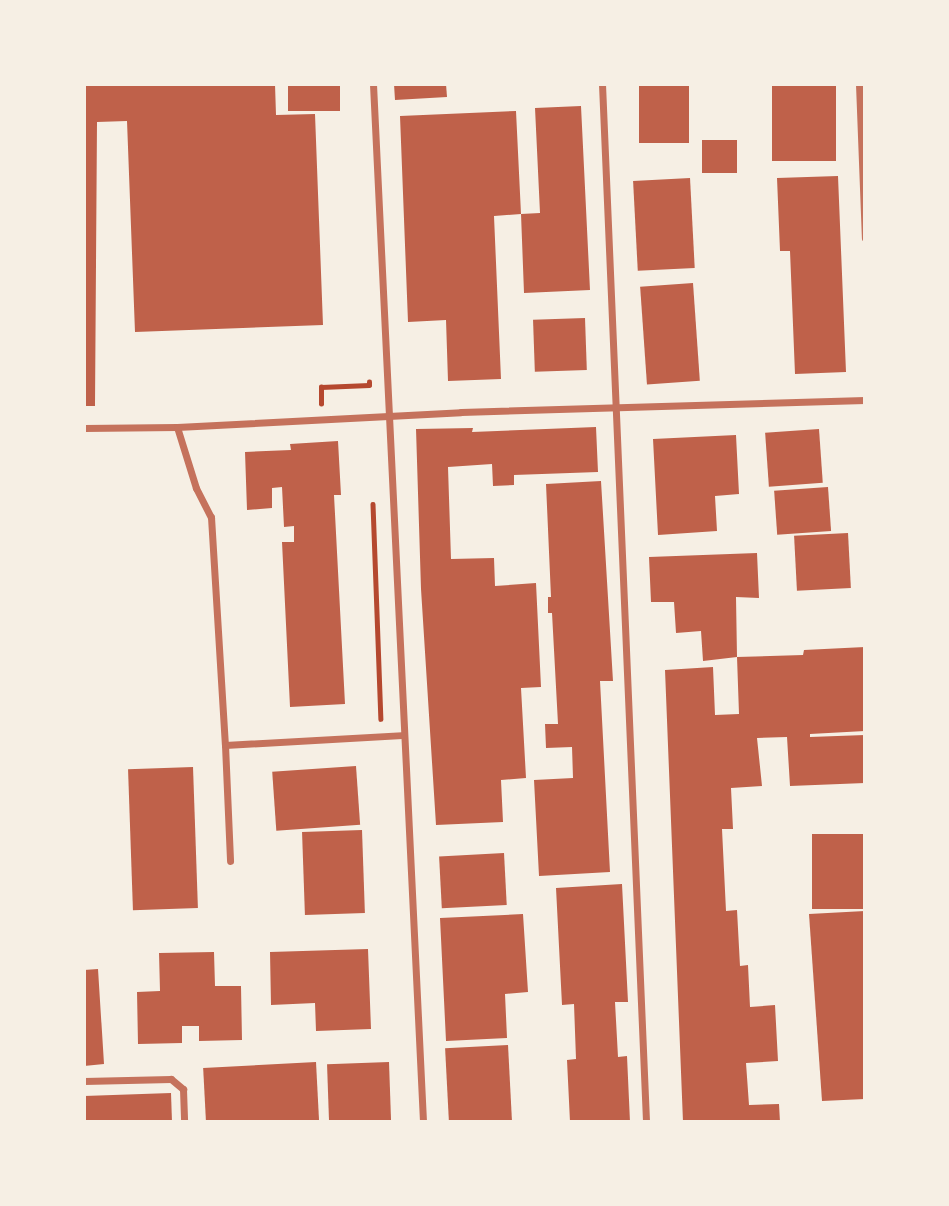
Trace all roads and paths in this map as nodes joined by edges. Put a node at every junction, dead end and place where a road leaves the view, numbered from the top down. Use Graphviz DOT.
graph roads {
  1 [pos="373,84"];
  2 [pos="602,84"];
  3 [pos="859,84"];
  4 [pos="865,238"];
  5 [pos="368,372"];
  6 [pos="865,400"];
  7 [pos="615,409"];
  8 [pos="389,415"];
  9 [pos="321,418"];
  10 [pos="177,427"];
  11 [pos="84,428"];
  12 [pos="373,493"];
  13 [pos="402,735"];
  14 [pos="382,737"];
  15 [pos="225,745"];
  16 [pos="230,861"];
  17 [pos="84,1081"];
  18 [pos="184,1122"];
  19 [pos="424,1122"];
  20 [pos="646,1122"];
  1 -- 8 [label="street"];
  2 -- 7 [label="street"];
  3 -- 4 [label="street"];
  5 -- 9 [label="path"];
  6 -- 7 [label="street"];
  7 -- 8 [label="street"];
  7 -- 20 [label="street"];
  8 -- 9 [label="street"];
  8 -- 13 [label="street"];
  9 -- 10 [label="street"];
  10 -- 11 [label="street"];
  10 -- 15 [label="street"];
  12 -- 14 [label="path"];
  13 -- 14 [label="street"];
  13 -- 19 [label="street"];
  14 -- 15 [label="street"];
  15 -- 16 [label="street"];
  17 -- 18 [label="street"];
}
